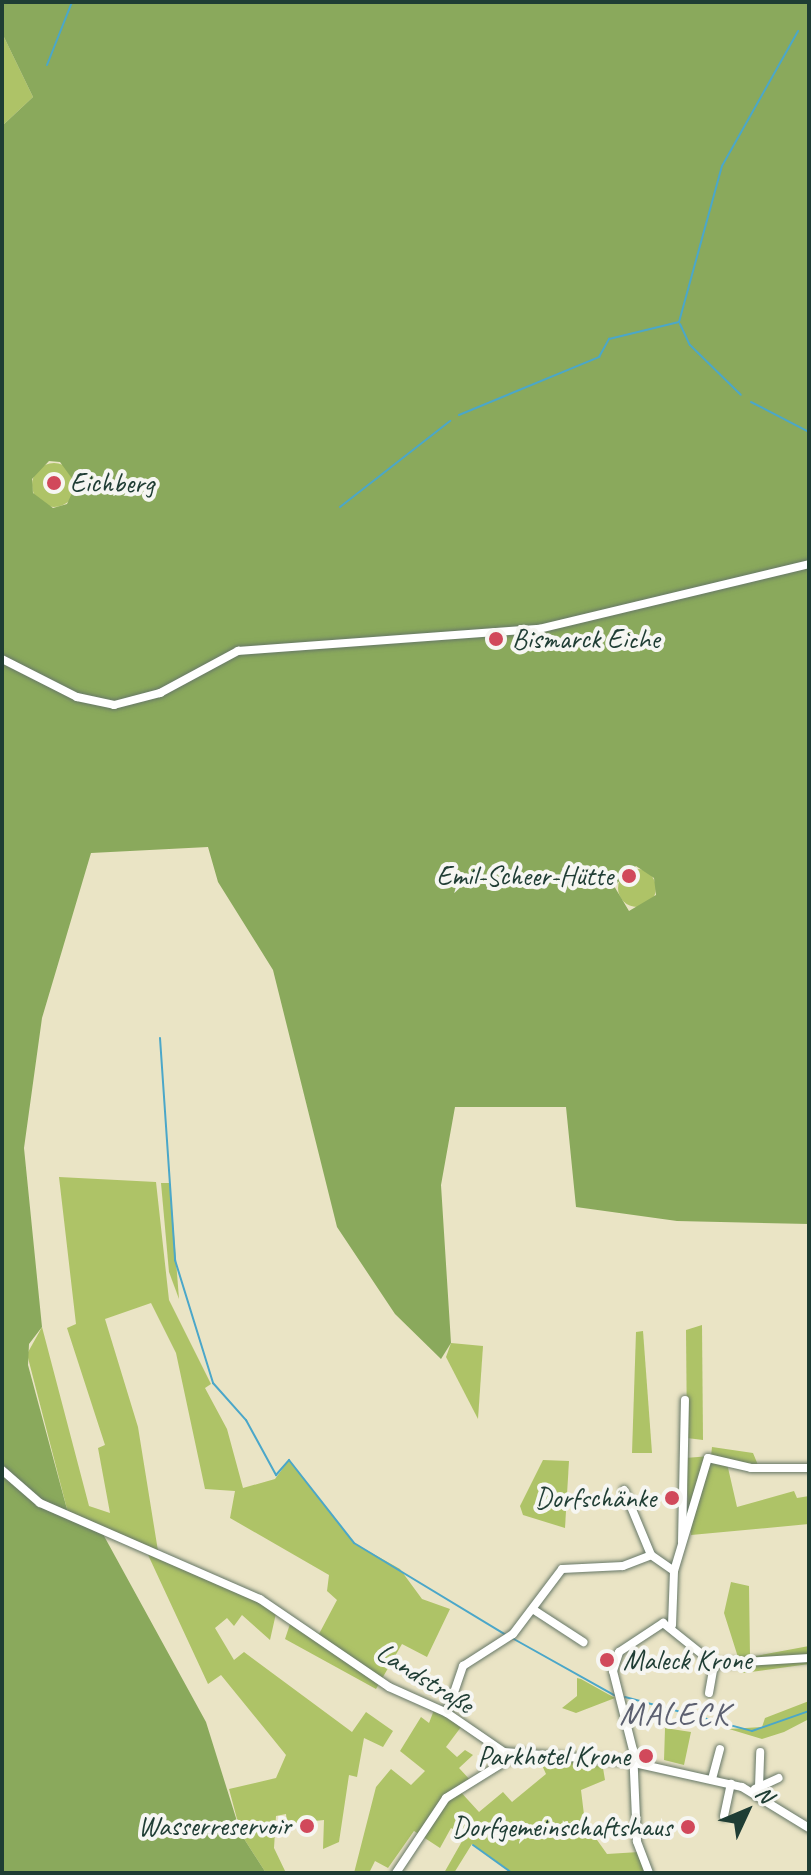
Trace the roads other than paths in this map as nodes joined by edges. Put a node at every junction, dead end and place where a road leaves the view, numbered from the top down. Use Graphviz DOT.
graph roads {
  1 [pos="809,564"];
  2 [pos="2,659"];
  3 [pos="685,1400"];
  4 [pos="809,1468"];
  5 [pos="2,1470"];
  6 [pos="624,1490"];
  7 [pos="683,1546"];
  8 [pos="651,1555"];
  9 [pos="674,1571"];
  10 [pos="534,1610"];
  11 [pos="672,1625"];
  12 [pos="583,1642"];
  13 [pos="809,1658"];
  14 [pos="714,1664"];
  15 [pos="709,1693"];
  16 [pos="447,1713"];
  17 [pos="720,1749"];
  18 [pos="760,1752"];
  19 [pos="514,1756"];
  20 [pos="630,1762"];
  21 [pos="779,1778"];
  22 [pos="712,1779"];
  23 [pos="731,1784"];
  24 [pos="754,1789"];
  25 [pos="724,1816"];
  26 [pos="809,1828"];
  27 [pos="396,1873"];
  28 [pos="649,1873"];
  1 -- 2 [label="street"];
  3 -- 7 [label="street"];
  4 -- 7 [label="street"];
  5 -- 16 [label="street, Landstraße"];
  6 -- 8 [label="street"];
  7 -- 9 [label="street"];
  8 -- 9 [label="street"];
  8 -- 10 [label="street"];
  9 -- 11 [label="street"];
  10 -- 12 [label="street"];
  10 -- 16 [label="street"];
  11 -- 14 [label="street"];
  11 -- 20 [label="street"];
  13 -- 14 [label="street"];
  14 -- 15 [label="street"];
  16 -- 19 [label="street, Landstraße"];
  17 -- 22 [label="street"];
  18 -- 24 [label="street"];
  19 -- 20 [label="street, Landstraße"];
  19 -- 27 [label="street"];
  20 -- 22 [label="street, Landstraße"];
  20 -- 28 [label="street"];
  21 -- 24 [label="street"];
  22 -- 23 [label="street, Landstraße"];
  23 -- 24 [label="street, Landstraße"];
  23 -- 25 [label="street"];
  24 -- 26 [label="street, Landstraße"];
}
